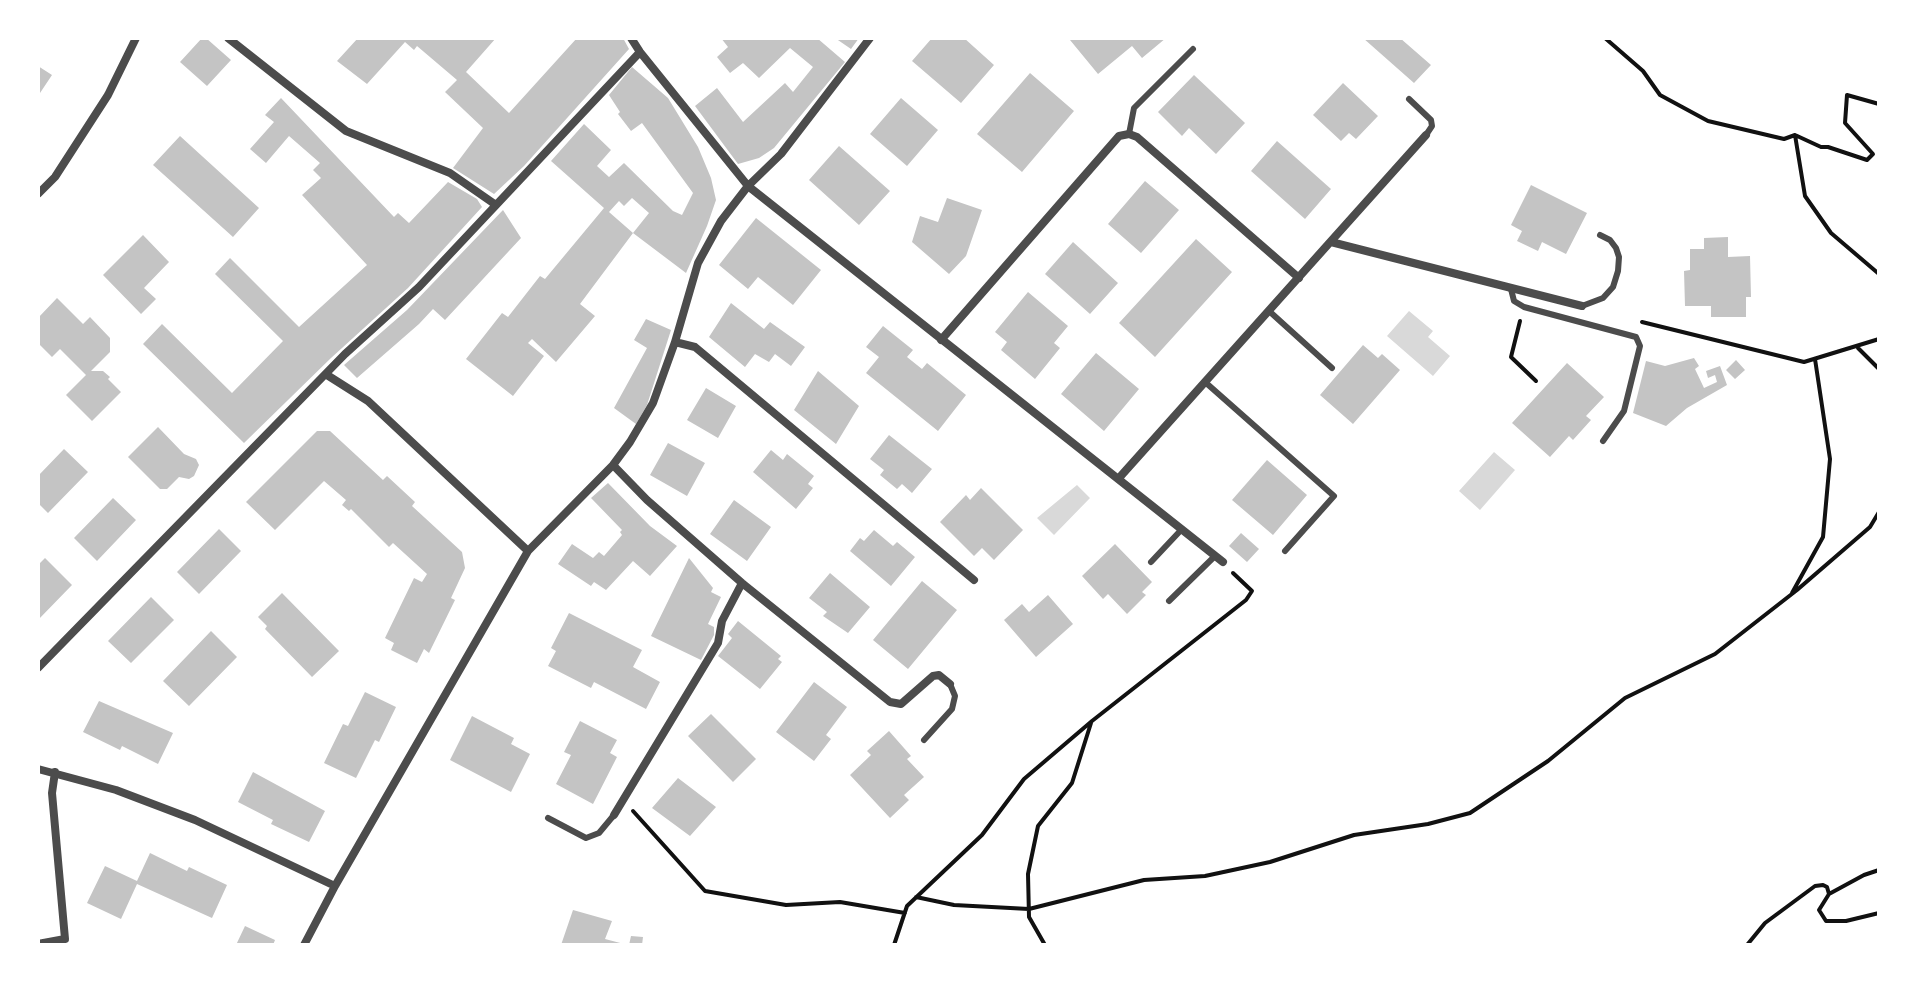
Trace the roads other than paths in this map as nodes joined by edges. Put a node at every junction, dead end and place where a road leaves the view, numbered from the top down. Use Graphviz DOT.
graph roads {
  1 [pos="136,38"];
  2 [pos="228,38"];
  3 [pos="631,38"];
  4 [pos="870,38"];
  5 [pos="1193,49"];
  6 [pos="640,52"];
  7 [pos="1409,99"];
  8 [pos="1129,134"];
  9 [pos="1426,135"];
  10 [pos="748,186"];
  11 [pos="38,194"];
  12 [pos="496,205"];
  13 [pos="1600,235"];
  14 [pos="1331,242"];
  15 [pos="1299,278"];
  16 [pos="1511,289"];
  17 [pos="1582,306"];
  18 [pos="1269,311"];
  19 [pos="941,340"];
  20 [pos="675,342"];
  21 [pos="1332,368"];
  22 [pos="327,375"];
  23 [pos="1205,382"];
  24 [pos="1603,441"];
  25 [pos="613,465"];
  26 [pos="1119,478"];
  27 [pos="1182,529"];
  28 [pos="528,551"];
  29 [pos="1285,551"];
  30 [pos="1219,559"];
  31 [pos="1151,562"];
  32 [pos="974,580"];
  33 [pos="742,583"];
  34 [pos="1169,601"];
  35 [pos="38,668"];
  36 [pos="950,684"];
  37 [pos="924,740"];
  38 [pos="38,769"];
  39 [pos="55,772"];
  40 [pos="614,815"];
  41 [pos="548,818"];
  42 [pos="335,886"];
  43 [pos="68,942"];
  44 [pos="38,944"];
  45 [pos="304,945"];
  1 -- 11 [label="street"];
  2 -- 12 [label="street"];
  3 -- 6 [label="street"];
  4 -- 10 [label="street"];
  5 -- 8 [label="lane"];
  6 -- 10 [label="street"];
  6 -- 12 [label="street"];
  7 -- 9 [label="lane"];
  8 -- 15 [label="street"];
  8 -- 19 [label="street"];
  9 -- 14 [label="street"];
  10 -- 19 [label="street"];
  10 -- 20 [label="street"];
  12 -- 22 [label="street"];
  13 -- 17 [label="lane"];
  14 -- 15 [label="street"];
  14 -- 16 [label="street"];
  15 -- 18 [label="street"];
  16 -- 17 [label="street"];
  16 -- 24 [label="lane"];
  18 -- 21 [label="lane"];
  18 -- 23 [label="street"];
  19 -- 26 [label="street"];
  20 -- 25 [label="street"];
  20 -- 32 [label="street"];
  22 -- 28 [label="street"];
  22 -- 35 [label="street"];
  23 -- 26 [label="street"];
  23 -- 29 [label="lane"];
  25 -- 28 [label="street"];
  25 -- 33 [label="street"];
  26 -- 27 [label="street"];
  27 -- 30 [label="street"];
  27 -- 31 [label="lane"];
  28 -- 42 [label="street"];
  30 -- 34 [label="lane"];
  33 -- 36 [label="street"];
  33 -- 40 [label="street"];
  36 -- 37 [label="lane"];
  38 -- 39 [label="street"];
  39 -- 42 [label="street"];
  39 -- 43 [label="street"];
  40 -- 41 [label="lane"];
  42 -- 45 [label="street"];
  43 -- 44 [label="street"];
}
